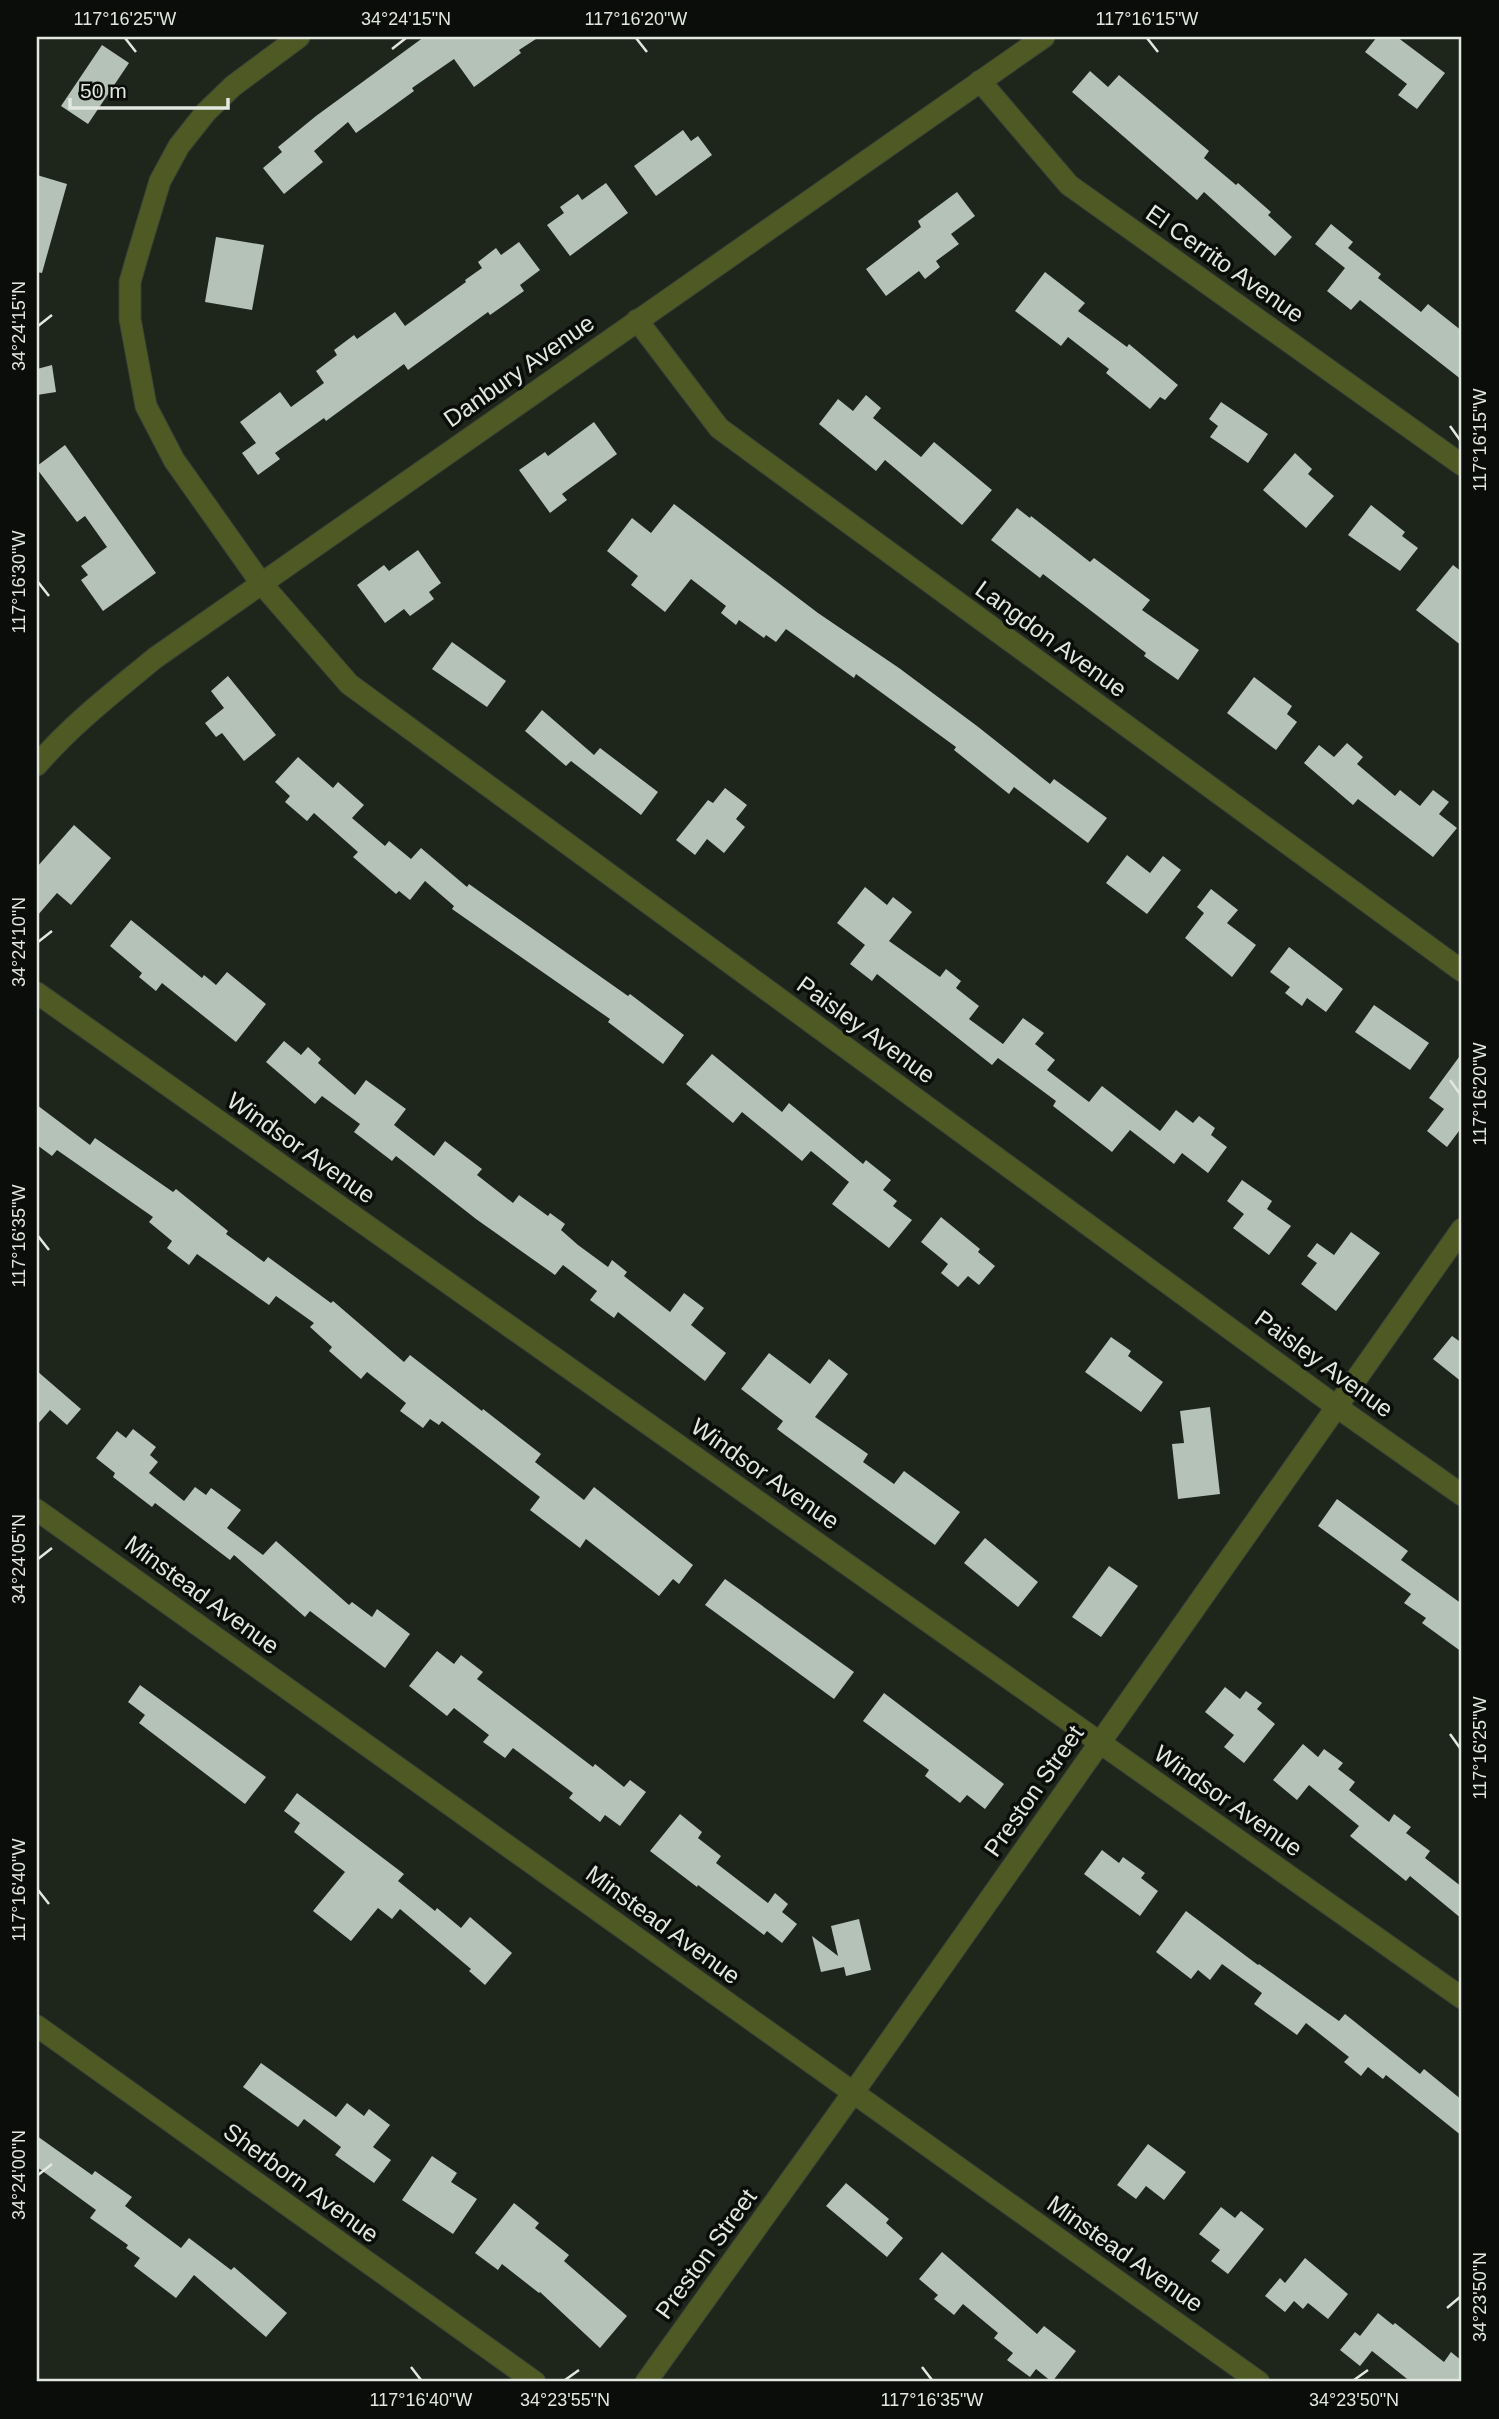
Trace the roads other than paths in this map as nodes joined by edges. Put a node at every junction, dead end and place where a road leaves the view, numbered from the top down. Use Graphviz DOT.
graph roads {
  1 [pos="299,37"];
  2 [pos="1044,37"];
  3 [pos="980,81"];
  4 [pos="637,320"];
  5 [pos="1462,465"];
  6 [pos="261,583"];
  7 [pos="37,765"];
  8 [pos="1462,971"];
  9 [pos="37,993"];
  10 [pos="1462,1229"];
  11 [pos="1337,1407"];
  12 [pos="1462,1495"];
  13 [pos="37,1510"];
  14 [pos="1100,1742"];
  15 [pos="1462,1998"];
  16 [pos="37,2026"];
  17 [pos="853,2093"];
  18 [pos="535,2382"];
  19 [pos="646,2382"];
  20 [pos="1259,2382"];
  1 -- 6 [label="street, Paisley Avenue"];
  2 -- 3 [label="street, Danbury Avenue"];
  3 -- 4 [label="street, Danbury Avenue"];
  3 -- 5 [label="street, El Cerrito Avenue"];
  4 -- 6 [label="street, Danbury Avenue"];
  4 -- 8 [label="street, Langdon Avenue"];
  6 -- 7 [label="street, Danbury Avenue"];
  6 -- 11 [label="street, Paisley Avenue"];
  9 -- 14 [label="street, Windsor Avenue"];
  10 -- 11 [label="street, Preston Street"];
  11 -- 12 [label="street, Paisley Avenue"];
  11 -- 14 [label="street, Preston Street"];
  13 -- 17 [label="street, Minstead Avenue"];
  14 -- 15 [label="street, Windsor Avenue"];
  14 -- 17 [label="street, Preston Street"];
  16 -- 18 [label="street, Sherborn Avenue"];
  17 -- 19 [label="street, Preston Street"];
  17 -- 20 [label="street, Minstead Avenue"];
}
